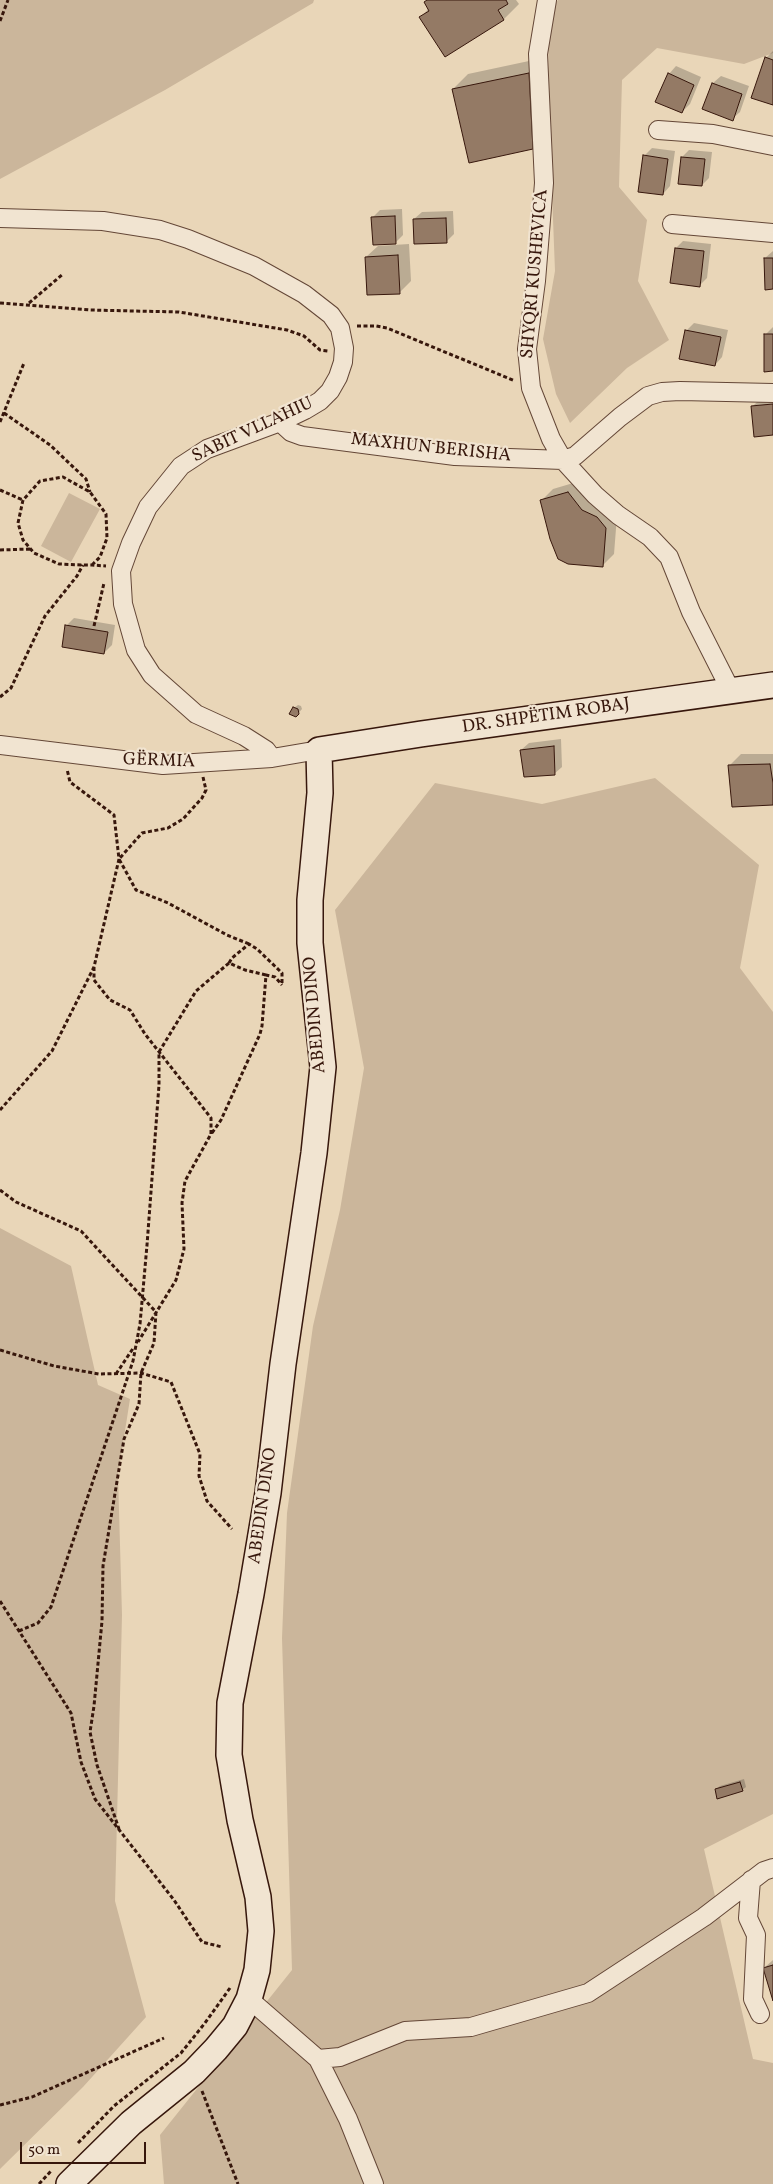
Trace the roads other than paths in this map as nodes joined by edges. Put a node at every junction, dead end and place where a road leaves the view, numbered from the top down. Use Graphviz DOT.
graph roads {
  1 [pos="547,0"];
  2 [pos="658,130"];
  3 [pos="773,146"];
  4 [pos="0,218"];
  5 [pos="672,224"];
  6 [pos="773,233"];
  7 [pos="773,394"];
  8 [pos="280,422"];
  9 [pos="563,460"];
  10 [pos="773,685"];
  11 [pos="731,691"];
  12 [pos="0,745"];
  13 [pos="319,750"];
  14 [pos="272,758"];
  15 [pos="773,1868"];
  16 [pos="751,1880"];
  17 [pos="240,1993"];
  18 [pos="760,2014"];
  19 [pos="318,2059"];
  20 [pos="62,2176"];
  21 [pos="374,2184"];
  1 -- 9 [label="street, SHYQRI KUSHEVICA"];
  2 -- 3 [label="street"];
  4 -- 8 [label="street, SABIT VLLAHIU"];
  5 -- 6 [label="street"];
  7 -- 9 [label="street"];
  8 -- 9 [label="street, MAXHUN BERISHA"];
  8 -- 14 [label="street, SABIT VLLAHIU"];
  9 -- 11 [label="street, SHYQRI KUSHEVICA"];
  10 -- 11 [label="street, DR. SHPËTIM ROBAJ"];
  11 -- 13 [label="street, DR. SHPËTIM ROBAJ"];
  12 -- 14 [label="street, GËRMIA"];
  13 -- 14 [label="street, GËRMIA"];
  13 -- 17 [label="street, ABEDIN DINO"];
  15 -- 16 [label="street"];
  16 -- 18 [label="street"];
  16 -- 19 [label="street"];
  17 -- 19 [label="street"];
  17 -- 20 [label="street, ABEDIN DINO"];
  19 -- 21 [label="street"];
}
